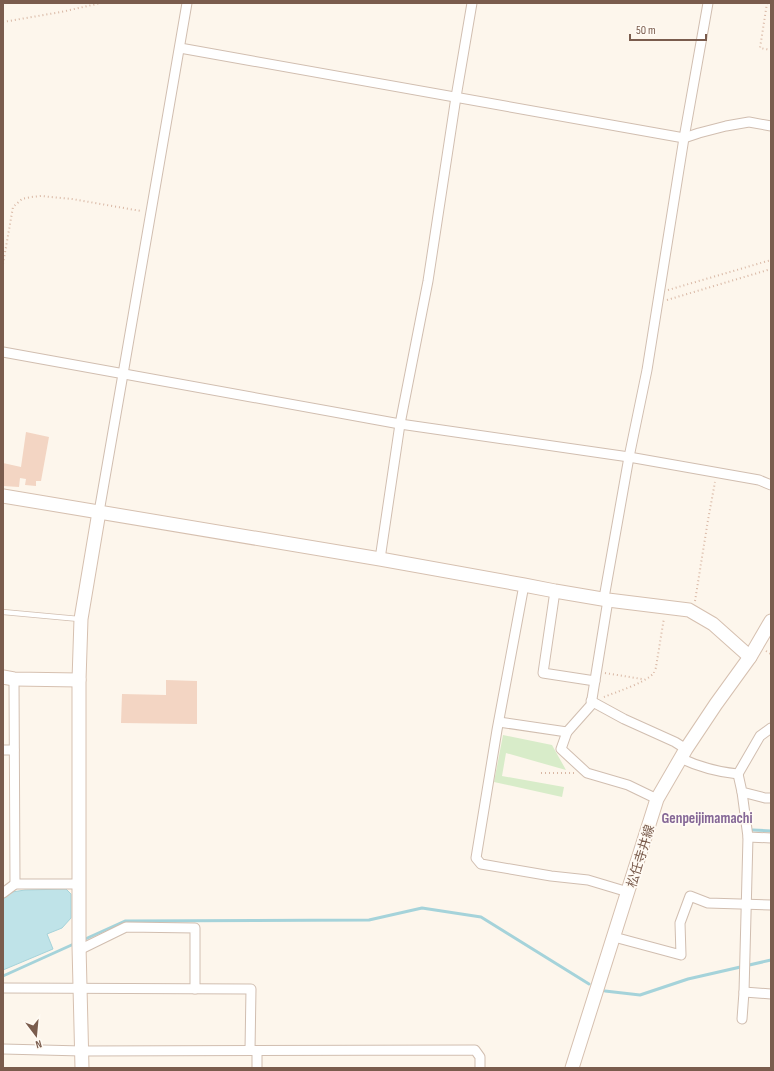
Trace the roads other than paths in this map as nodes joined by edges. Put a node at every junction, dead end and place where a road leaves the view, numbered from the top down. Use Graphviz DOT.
graph roads {
  1 [pos="187,3"];
  2 [pos="472,3"];
  3 [pos="708,3"];
  4 [pos="180,48"];
  5 [pos="456,97"];
  6 [pos="771,126"];
  7 [pos="684,138"];
  8 [pos="3,352"];
  9 [pos="123,374"];
  10 [pos="400,424"];
  11 [pos="629,457"];
  12 [pos="771,486"];
  13 [pos="3,496"];
  14 [pos="99,512"];
  15 [pos="380,559"];
  16 [pos="524,584"];
  17 [pos="555,591"];
  18 [pos="606,599"];
  19 [pos="3,612"];
  20 [pos="81,619"];
  21 [pos="771,621"];
  22 [pos="750,657"];
  23 [pos="596,676"];
  24 [pos="9,678"];
  25 [pos="79,680"];
  26 [pos="591,701"];
  27 [pos="499,722"];
  28 [pos="771,728"];
  29 [pos="567,732"];
  30 [pos="3,750"];
  31 [pos="14,750"];
  32 [pos="683,753"];
  33 [pos="738,774"];
  34 [pos="742,792"];
  35 [pos="771,798"];
  36 [pos="657,799"];
  37 [pos="748,837"];
  38 [pos="771,838"];
  39 [pos="15,884"];
  40 [pos="79,884"];
  41 [pos="3,892"];
  42 [pos="628,892"];
  43 [pos="746,905"];
  44 [pos="771,905"];
  45 [pos="614,937"];
  46 [pos="79,945"];
  47 [pos="3,988"];
  48 [pos="80,989"];
  49 [pos="195,989"];
  50 [pos="744,992"];
  51 [pos="771,994"];
  52 [pos="742,1019"];
  53 [pos="3,1049"];
  54 [pos="254,1050"];
  55 [pos="82,1051"];
  56 [pos="82,1068"];
  57 [pos="257,1068"];
  58 [pos="480,1068"];
  59 [pos="572,1068"];
  1 -- 4 [label="street"];
  2 -- 5 [label="street"];
  3 -- 7 [label="street"];
  4 -- 5 [label="street"];
  4 -- 9 [label="street"];
  5 -- 7 [label="street"];
  5 -- 10 [label="street"];
  6 -- 7 [label="street"];
  7 -- 11 [label="street"];
  8 -- 9 [label="street"];
  9 -- 10 [label="street"];
  9 -- 14 [label="street"];
  10 -- 11 [label="street"];
  10 -- 15 [label="street"];
  11 -- 12 [label="street"];
  11 -- 18 [label="street"];
  13 -- 14 [label="street"];
  14 -- 15 [label="street"];
  14 -- 20 [label="street"];
  15 -- 16 [label="street"];
  16 -- 17 [label="street"];
  16 -- 27 [label="street"];
  17 -- 18 [label="street"];
  17 -- 23 [label="street"];
  18 -- 22 [label="street"];
  18 -- 23 [label="street"];
  19 -- 20 [label="lane"];
  20 -- 25 [label="street"];
  21 -- 22 [label="street, 松任寺井線"];
  22 -- 32 [label="street, 松任寺井線"];
  23 -- 26 [label="street"];
  24 -- 25 [label="street"];
  24 -- 31 [label="street"];
  25 -- 40 [label="street"];
  26 -- 29 [label="street"];
  26 -- 32 [label="street"];
  27 -- 29 [label="street"];
  27 -- 42 [label="street"];
  28 -- 33 [label="street"];
  29 -- 36 [label="street"];
  30 -- 31 [label="street"];
  31 -- 39 [label="street"];
  32 -- 33 [label="street"];
  32 -- 36 [label="street, 松任寺井線"];
  33 -- 34 [label="street"];
  34 -- 35 [label="street"];
  34 -- 37 [label="street"];
  36 -- 42 [label="street, 松任寺井線"];
  37 -- 38 [label="street"];
  37 -- 43 [label="street"];
  39 -- 40 [label="street"];
  39 -- 41 [label="street"];
  40 -- 46 [label="street"];
  42 -- 45 [label="street, 松任寺井線"];
  43 -- 44 [label="street"];
  43 -- 45 [label="street"];
  43 -- 50 [label="street"];
  45 -- 59 [label="street, 松任寺井線"];
  46 -- 48 [label="street"];
  46 -- 49 [label="street"];
  47 -- 48 [label="street"];
  48 -- 49 [label="street"];
  48 -- 55 [label="street"];
  49 -- 54 [label="street"];
  50 -- 51 [label="street"];
  50 -- 52 [label="street"];
  53 -- 55 [label="street"];
  54 -- 55 [label="street"];
  54 -- 57 [label="street"];
  54 -- 58 [label="street"];
  55 -- 56 [label="street"];
}
